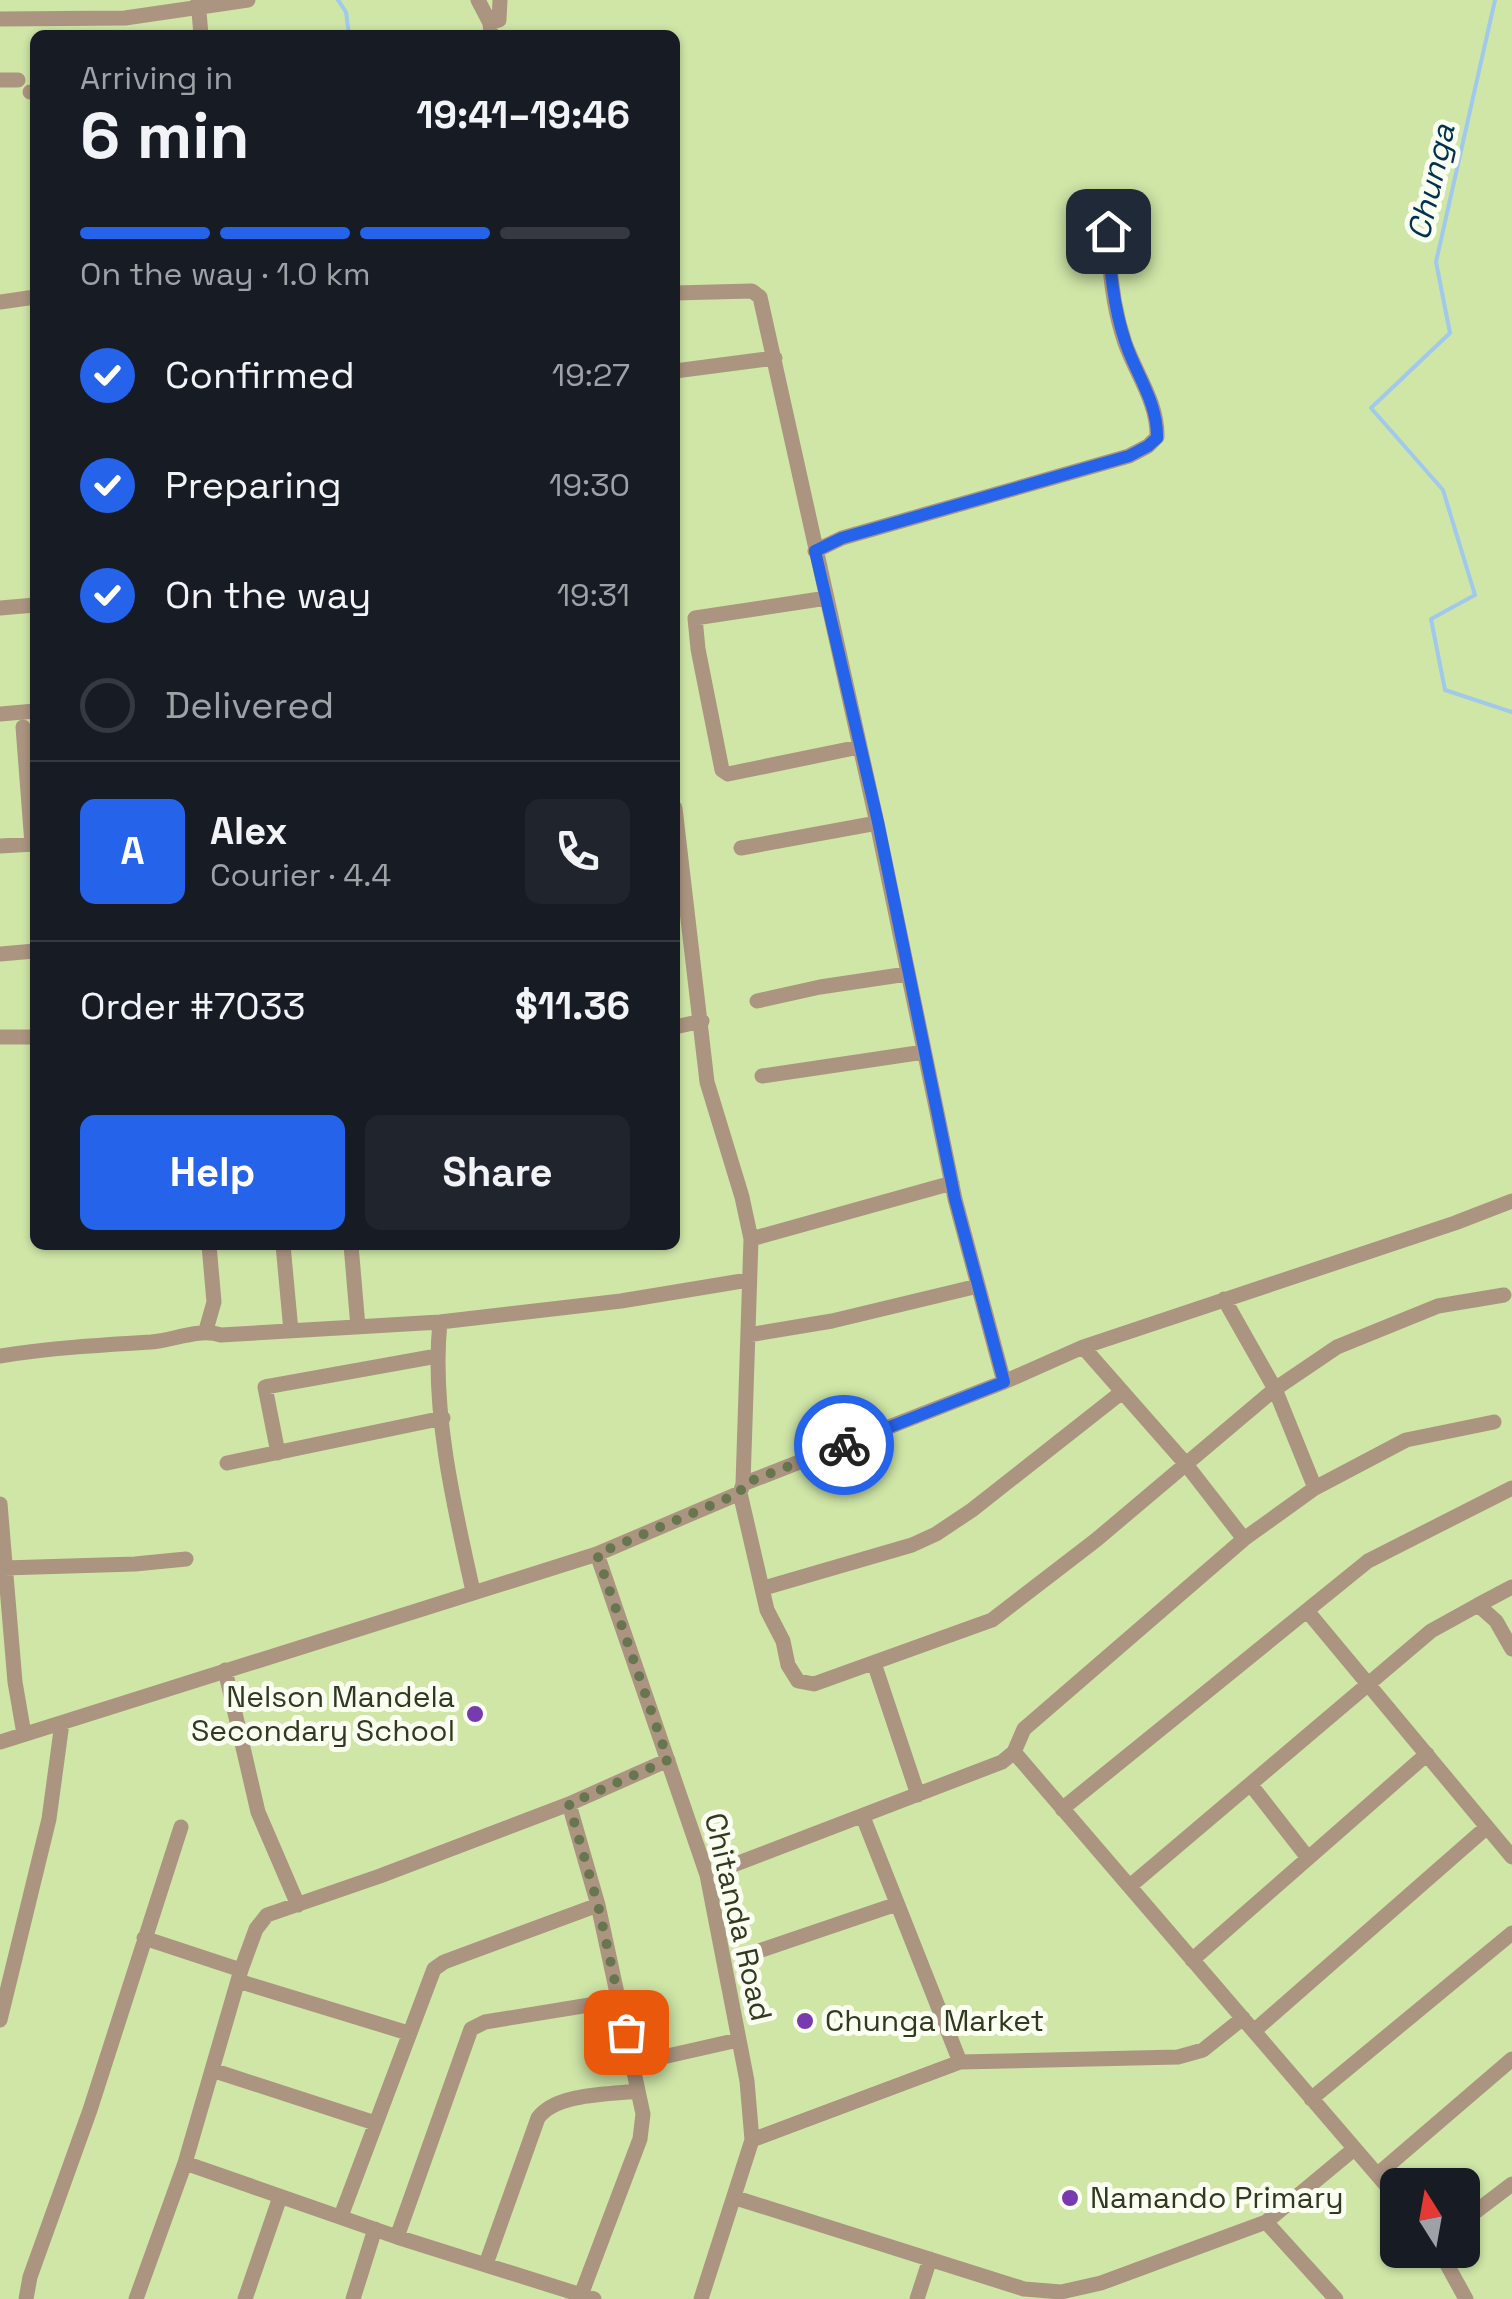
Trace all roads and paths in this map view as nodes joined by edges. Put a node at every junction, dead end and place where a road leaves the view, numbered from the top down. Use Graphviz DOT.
graph roads {
  1 [pos="248,0"];
  2 [pos="478,0"];
  3 [pos="500,0"];
  4 [pos="198,4"];
  5 [pos="0,19"];
  6 [pos="490,29"];
  7 [pos="201,30"];
  8 [pos="0,80"];
  9 [pos="28,88"];
  10 [pos="1110,204"];
  11 [pos="680,294"];
  12 [pos="30,298"];
  13 [pos="0,302"];
  14 [pos="775,358"];
  15 [pos="680,370"];
  16 [pos="815,551"];
  17 [pos="826,598"];
  18 [pos="30,605"];
  19 [pos="0,608"];
  20 [pos="30,711"];
  21 [pos="0,714"];
  22 [pos="23,727"];
  23 [pos="860,747"];
  24 [pos="30,801"];
  25 [pos="878,822"];
  26 [pos="30,844"];
  27 [pos="0,846"];
  28 [pos="741,848"];
  29 [pos="680,880"];
  30 [pos="682,909"];
  31 [pos="30,951"];
  32 [pos="0,954"];
  33 [pos="907,974"];
  34 [pos="757,1001"];
  35 [pos="702,1021"];
  36 [pos="680,1026"];
  37 [pos="0,1037"];
  38 [pos="30,1037"];
  39 [pos="924,1052"];
  40 [pos="762,1076"];
  41 [pos="952,1183"];
  42 [pos="1512,1201"];
  43 [pos="751,1239"];
  44 [pos="210,1250"];
  45 [pos="284,1250"];
  46 [pos="352,1250"];
  47 [pos="748,1280"];
  48 [pos="978,1286"];
  49 [pos="1504,1296"];
  50 [pos="1224,1299"];
  51 [pos="440,1322"];
  52 [pos="358,1327"];
  53 [pos="206,1330"];
  54 [pos="292,1331"];
  55 [pos="748,1335"];
  56 [pos="1083,1347"];
  57 [pos="0,1356"];
  58 [pos="437,1356"];
  59 [pos="1004,1382"];
  60 [pos="1275,1389"];
  61 [pos="1122,1392"];
  62 [pos="443,1418"];
  63 [pos="1494,1422"];
  64 [pos="278,1452"];
  65 [pos="1184,1463"];
  66 [pos="227,1464"];
  67 [pos="1314,1488"];
  68 [pos="1512,1488"];
  69 [pos="742,1489"];
  70 [pos="0,1504"];
  71 [pos="1,1529"];
  72 [pos="1244,1539"];
  73 [pos="597,1554"];
  74 [pos="186,1559"];
  75 [pos="4,1568"];
  76 [pos="1512,1587"];
  77 [pos="764,1588"];
  78 [pos="473,1591"];
  79 [pos="1478,1604"];
  80 [pos="1308,1612"];
  81 [pos="1512,1649"];
  82 [pos="874,1663"];
  83 [pos="225,1670"];
  84 [pos="1369,1685"];
  85 [pos="62,1723"];
  86 [pos="24,1734"];
  87 [pos="0,1742"];
  88 [pos="1014,1752"];
  89 [pos="1428,1754"];
  90 [pos="668,1760"];
  91 [pos="1251,1784"];
  92 [pos="918,1795"];
  93 [pos="569,1804"];
  94 [pos="1062,1809"];
  95 [pos="863,1817"];
  96 [pos="181,1827"];
  97 [pos="1488,1827"];
  98 [pos="1512,1857"];
  99 [pos="1308,1858"];
  100 [pos="707,1876"];
  101 [pos="1130,1886"];
  102 [pos="897,1904"];
  103 [pos="298,1905"];
  104 [pos="598,1905"];
  105 [pos="1512,1933"];
  106 [pos="144,1938"];
  107 [pos="750,1954"];
  108 [pos="1192,1960"];
  109 [pos="240,1975"];
  110 [pos="620,2000"];
  111 [pos="0,2020"];
  112 [pos="1248,2024"];
  113 [pos="408,2033"];
  114 [pos="738,2040"];
  115 [pos="1512,2059"];
  116 [pos="960,2062"];
  117 [pos="632,2064"];
  118 [pos="212,2070"];
  119 [pos="636,2091"];
  120 [pos="1311,2099"];
  121 [pos="374,2124"];
  122 [pos="752,2140"];
  123 [pos="1354,2149"];
  124 [pos="185,2163"];
  125 [pos="1378,2174"];
  126 [pos="1380,2176"];
  127 [pos="1512,2184"];
  128 [pos="280,2197"];
  129 [pos="736,2198"];
  130 [pos="1480,2208"];
  131 [pos="341,2216"];
  132 [pos="1266,2222"];
  133 [pos="375,2229"];
  134 [pos="397,2237"];
  135 [pos="930,2260"];
  136 [pos="486,2264"];
  137 [pos="1449,2268"];
  138 [pos="1102,2291"];
  139 [pos="1023,2294"];
  140 [pos="588,2297"];
  141 [pos="26,2299"];
  142 [pos="136,2299"];
  143 [pos="245,2299"];
  144 [pos="352,2299"];
  145 [pos="702,2299"];
  146 [pos="917,2299"];
  147 [pos="1336,2299"];
  148 [pos="1466,2299"];
  1 -- 4 [label="street"];
  2 -- 6 [label="street"];
  3 -- 6 [label="street"];
  4 -- 5 [label="street"];
  4 -- 7 [label="street"];
  8 -- 9 [label="street"];
  10 -- 16 [label="street"];
  11 -- 14 [label="street"];
  12 -- 13 [label="street"];
  14 -- 15 [label="street"];
  14 -- 16 [label="street"];
  16 -- 17 [label="street"];
  17 -- 23 [label="street"];
  17 -- 23 [label="street"];
  18 -- 19 [label="street"];
  20 -- 21 [label="street"];
  22 -- 24 [label="street"];
  23 -- 25 [label="street"];
  25 -- 28 [label="street"];
  25 -- 33 [label="street"];
  26 -- 27 [label="street"];
  29 -- 30 [label="street"];
  30 -- 35 [label="street"];
  31 -- 32 [label="street"];
  33 -- 34 [label="street"];
  33 -- 39 [label="street"];
  35 -- 36 [label="street"];
  35 -- 43 [label="street"];
  37 -- 38 [label="street"];
  39 -- 40 [label="street"];
  39 -- 41 [label="street"];
  41 -- 43 [label="street"];
  41 -- 48 [label="street"];
  42 -- 50 [label="street"];
  43 -- 47 [label="street"];
  44 -- 53 [label="street"];
  45 -- 54 [label="street"];
  46 -- 52 [label="street"];
  47 -- 51 [label="street"];
  47 -- 55 [label="street"];
  48 -- 55 [label="street"];
  48 -- 59 [label="street"];
  49 -- 60 [label="street"];
  50 -- 56 [label="street"];
  50 -- 60 [label="street"];
  51 -- 52 [label="street"];
  51 -- 58 [label="street"];
  52 -- 54 [label="street"];
  53 -- 54 [label="street"];
  53 -- 57 [label="street"];
  55 -- 69 [label="street"];
  56 -- 59 [label="street"];
  56 -- 61 [label="street"];
  58 -- 62 [label="street"];
  58 -- 64 [label="street"];
  59 -- 69 [label="street"];
  60 -- 65 [label="street"];
  60 -- 67 [label="street"];
  61 -- 65 [label="street"];
  61 -- 77 [label="street"];
  62 -- 64 [label="street"];
  62 -- 78 [label="street"];
  63 -- 67 [label="street"];
  64 -- 66 [label="street"];
  65 -- 72 [label="street"];
  65 -- 82 [label="street"];
  67 -- 72 [label="street"];
  68 -- 80 [label="street"];
  69 -- 73 [label="street"];
  69 -- 77 [label="street"];
  70 -- 71 [label="street"];
  71 -- 75 [label="street"];
  72 -- 88 [label="street"];
  73 -- 78 [label="street"];
  73 -- 90 [label="street, Chitanda Road"];
  74 -- 75 [label="street"];
  75 -- 86 [label="street"];
  76 -- 79 [label="street"];
  77 -- 82 [label="street"];
  78 -- 83 [label="street"];
  79 -- 81 [label="street"];
  79 -- 84 [label="street"];
  80 -- 84 [label="street"];
  80 -- 94 [label="street"];
  82 -- 92 [label="street"];
  83 -- 85 [label="street"];
  83 -- 103 [label="street"];
  84 -- 89 [label="street"];
  84 -- 91 [label="street"];
  85 -- 86 [label="street"];
  85 -- 111 [label="street"];
  86 -- 87 [label="street"];
  88 -- 92 [label="street"];
  88 -- 94 [label="street"];
  89 -- 97 [label="street"];
  89 -- 99 [label="street"];
  90 -- 93 [label="street"];
  90 -- 100 [label="street, Chitanda Road"];
  91 -- 99 [label="street"];
  91 -- 101 [label="street"];
  92 -- 95 [label="street"];
  93 -- 103 [label="street"];
  93 -- 104 [label="street"];
  94 -- 101 [label="street"];
  95 -- 100 [label="street"];
  95 -- 102 [label="street"];
  96 -- 106 [label="street"];
  97 -- 98 [label="street"];
  97 -- 112 [label="street"];
  99 -- 108 [label="street"];
  100 -- 114 [label="street, Chitanda Road"];
  101 -- 108 [label="street"];
  102 -- 107 [label="street"];
  102 -- 116 [label="street"];
  103 -- 109 [label="street"];
  104 -- 110 [label="street"];
  104 -- 113 [label="street"];
  105 -- 120 [label="street"];
  106 -- 109 [label="street"];
  106 -- 141 [label="street"];
  108 -- 112 [label="street"];
  109 -- 113 [label="street"];
  109 -- 118 [label="street"];
  110 -- 117 [label="street"];
  110 -- 134 [label="street"];
  112 -- 116 [label="street"];
  112 -- 120 [label="street"];
  113 -- 121 [label="street"];
  114 -- 117 [label="street"];
  114 -- 122 [label="street, Chitanda Road"];
  115 -- 125 [label="street"];
  116 -- 122 [label="street"];
  117 -- 119 [label="street"];
  118 -- 121 [label="street"];
  118 -- 124 [label="street"];
  119 -- 136 [label="street"];
  119 -- 140 [label="street"];
  120 -- 123 [label="street"];
  121 -- 131 [label="street"];
  122 -- 129 [label="street, Chitanda Road"];
  123 -- 125 [label="street"];
  123 -- 132 [label="street"];
  124 -- 128 [label="street"];
  124 -- 142 [label="street"];
  125 -- 126 [label="street"];
  127 -- 130 [label="street"];
  128 -- 131 [label="street"];
  128 -- 143 [label="street"];
  129 -- 135 [label="street"];
  129 -- 145 [label="street, Chitanda Road"];
  131 -- 133 [label="street"];
  132 -- 138 [label="street"];
  132 -- 147 [label="street"];
  133 -- 134 [label="street"];
  133 -- 144 [label="street"];
  134 -- 136 [label="street"];
  135 -- 139 [label="street"];
  135 -- 146 [label="street"];
  136 -- 140 [label="street"];
  137 -- 148 [label="street"];
  138 -- 139 [label="street"];
}
